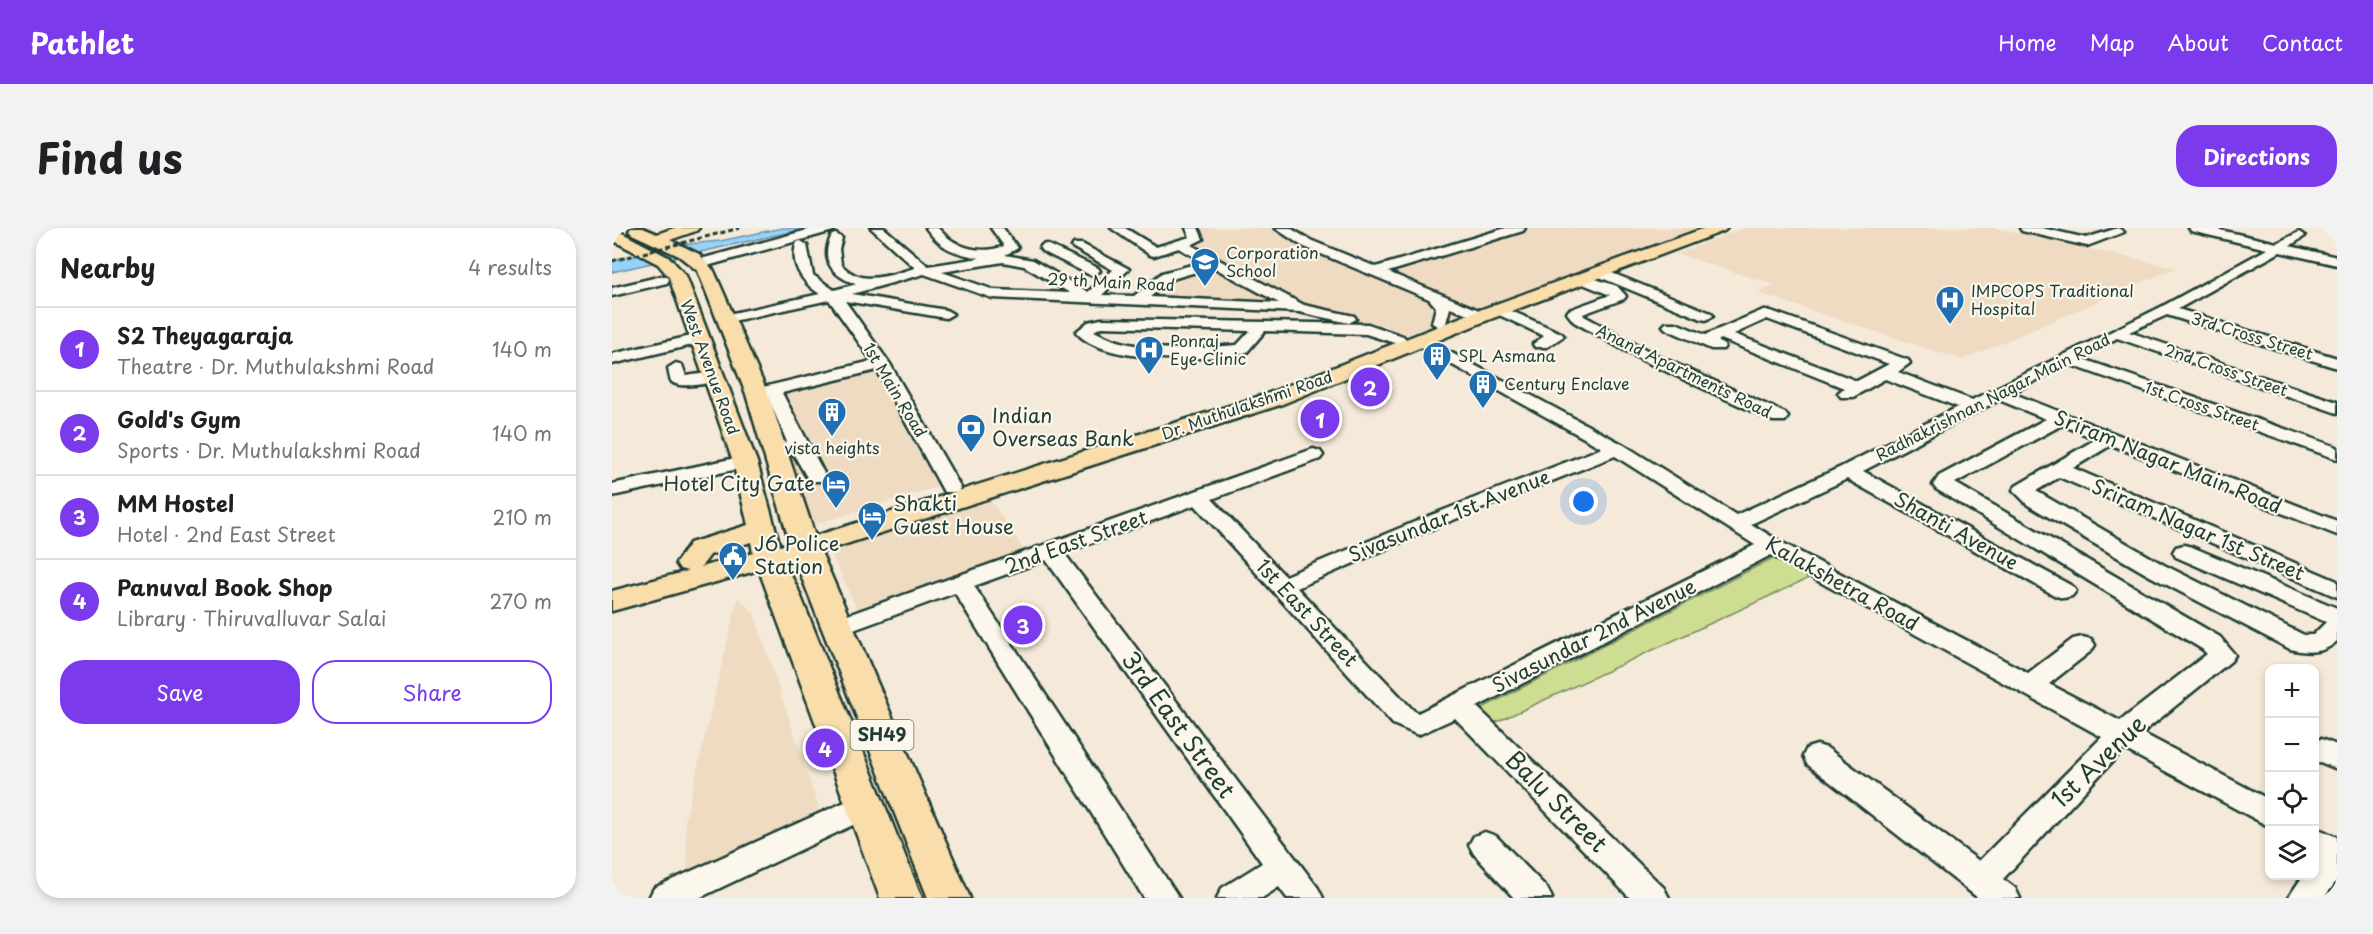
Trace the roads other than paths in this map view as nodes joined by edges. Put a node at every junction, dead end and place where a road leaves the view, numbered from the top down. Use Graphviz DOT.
graph roads {
  1 [pos="670,228"];
  2 [pos="691,228"];
  3 [pos="877,228"];
  4 [pos="932,228"];
  5 [pos="997,228"];
  6 [pos="1012,228"];
  7 [pos="1117,228"];
  8 [pos="1192,228"];
  9 [pos="1281,228"];
  10 [pos="1485,228"];
  11 [pos="1519,228"];
  12 [pos="1699,228"];
  13 [pos="1719,228"];
  14 [pos="2026,228"];
  15 [pos="2099,228"];
  16 [pos="2195,228"];
  17 [pos="2237,228"];
  18 [pos="2123,230"];
  19 [pos="832,233"];
  20 [pos="1500,234"];
  21 [pos="2224,235"];
  22 [pos="2299,236"];
  23 [pos="634,244"];
  24 [pos="1180,244"];
  25 [pos="801,245"];
  26 [pos="1078,247"];
  27 [pos="2278,247"];
  28 [pos="998,258"];
  29 [pos="696,259"];
  30 [pos="2337,261"];
  31 [pos="1028,263"];
  32 [pos="1213,263"];
  33 [pos="925,270"];
  34 [pos="1378,271"];
  35 [pos="1600,273"];
  36 [pos="1582,279"];
  37 [pos="1110,280"];
  38 [pos="873,284"];
  39 [pos="612,292"];
  40 [pos="833,295"];
  41 [pos="1435,298"];
  42 [pos="1089,299"];
  43 [pos="1137,301"];
  44 [pos="1299,308"];
  45 [pos="2166,310"];
  46 [pos="1484,313"];
  47 [pos="946,314"];
  48 [pos="1706,316"];
  49 [pos="724,319"];
  50 [pos="1671,326"];
  51 [pos="1260,328"];
  52 [pos="2116,333"];
  53 [pos="1407,334"];
  54 [pos="1721,334"];
  55 [pos="700,339"];
  56 [pos="1705,341"];
  57 [pos="1541,344"];
  58 [pos="1733,354"];
  59 [pos="612,359"];
  60 [pos="2068,359"];
  61 [pos="2337,363"];
  62 [pos="882,364"];
  63 [pos="676,368"];
  64 [pos="1886,373"];
  65 [pos="714,377"];
  66 [pos="1999,394"];
  67 [pos="766,395"];
  68 [pos="1974,407"];
  69 [pos="2337,408"];
  70 [pos="1779,417"];
  71 [pos="2060,419"];
  72 [pos="2109,439"];
  73 [pos="798,445"];
  74 [pos="1617,449"];
  75 [pos="776,452"];
  76 [pos="2337,453"];
  77 [pos="1313,455"];
  78 [pos="745,462"];
  79 [pos="2060,470"];
  80 [pos="1848,471"];
  81 [pos="816,477"];
  82 [pos="951,488"];
  83 [pos="612,490"];
  84 [pos="1198,496"];
  85 [pos="1736,523"];
  86 [pos="2337,529"];
  87 [pos="803,541"];
  88 [pos="765,544"];
  89 [pos="1771,546"];
  90 [pos="1051,552"];
  91 [pos="2184,552"];
  92 [pos="961,584"];
  93 [pos="612,585"];
  94 [pos="1282,586"];
  95 [pos="2337,590"];
  96 [pos="2064,591"];
  97 [pos="612,601"];
  98 [pos="2337,617"];
  99 [pos="2337,625"];
  100 [pos="837,627"];
  101 [pos="2082,645"];
  102 [pos="2028,686"];
  103 [pos="1460,706"];
  104 [pos="1418,725"];
  105 [pos="2120,736"];
  106 [pos="2319,751"];
  107 [pos="1818,756"];
  108 [pos="2337,758"];
  109 [pos="865,805"];
  110 [pos="2265,809"];
  111 [pos="2319,843"];
  112 [pos="1485,844"];
  113 [pos="2337,854"];
  114 [pos="1283,867"];
  115 [pos="1992,889"];
  116 [pos="666,898"];
  117 [pos="900,898"];
  118 [pos="949,898"];
  119 [pos="1162,898"];
  120 [pos="1234,898"];
  121 [pos="1305,898"];
  122 [pos="1535,898"];
  123 [pos="1652,898"];
  124 [pos="2305,898"];
  1 -- 23 [label="main road"];
  2 -- 23 [label="main road"];
  3 -- 33 [label="street"];
  4 -- 28 [label="street"];
  5 -- 28 [label="street"];
  6 -- 28 [label="street"];
  7 -- 24 [label="street"];
  8 -- 24 [label="street"];
  9 -- 34 [label="street"];
  10 -- 20 [label="street"];
  11 -- 20 [label="street"];
  12 -- 46 [label="main road, Dr. Muthulakshmi Road"];
  13 -- 35 [label="main road, Dr. Muthulakshmi Road"];
  14 -- 18 [label="street"];
  15 -- 18 [label="street"];
  16 -- 21 [label="street"];
  17 -- 21 [label="street"];
  19 -- 29 [label="street"];
  19 -- 38 [label="street"];
  20 -- 34 [label="street"];
  21 -- 27 [label="street"];
  22 -- 27 [label="street, Radhakrishnan Nagar Main Road"];
  23 -- 29 [label="main road"];
  23 -- 39 [label="street"];
  23 -- 55 [label="main road, West Avenue Road"];
  24 -- 32 [label="street"];
  25 -- 40 [label="street"];
  26 -- 37 [label="street"];
  27 -- 30 [label="street"];
  27 -- 45 [label="street, Radhakrishnan Nagar Main Road"];
  28 -- 31 [label="street"];
  28 -- 33 [label="street"];
  29 -- 49 [label="main road, West Avenue Road"];
  31 -- 37 [label="street"];
  31 -- 42 [label="street"];
  32 -- 43 [label="street"];
  32 -- 44 [label="street"];
  33 -- 38 [label="street"];
  33 -- 42 [label="street, 29 th Main Road"];
  34 -- 41 [label="street"];
  35 -- 36 [label="main road, Dr. Muthulakshmi Road"];
  35 -- 48 [label="street"];
  36 -- 46 [label="main road, Dr. Muthulakshmi Road"];
  36 -- 70 [label="street, Anand Apartments Road"];
  37 -- 42 [label="street"];
  38 -- 40 [label="street"];
  40 -- 47 [label="street"];
  40 -- 49 [label="street"];
  40 -- 62 [label="street, 1st Main Road"];
  41 -- 46 [label="street"];
  41 -- 53 [label="street"];
  42 -- 43 [label="street, 29 th Main Road"];
  43 -- 44 [label="street, 29 th Main Road"];
  44 -- 53 [label="street"];
  45 -- 52 [label="street, Radhakrishnan Nagar Main Road"];
  45 -- 61 [label="street, 3rd Cross Street"];
  46 -- 53 [label="main road, Dr. Muthulakshmi Road"];
  46 -- 57 [label="street"];
  49 -- 67 [label="main road, West Avenue Road"];
  50 -- 56 [label="street"];
  51 -- 51 [label="street"];
  51 -- 53 [label="street"];
  52 -- 60 [label="street, Radhakrishnan Nagar Main Road"];
  52 -- 69 [label="street, 2nd Cross Street"];
  53 -- 74 [label="street, Kalakshetra Road"];
  53 -- 82 [label="main road, Dr. Muthulakshmi Road"];
  53 -- 87 [label="main road, Dr. Muthulakshmi Road"];
  54 -- 56 [label="street"];
  54 -- 64 [label="street"];
  54 -- 64 [label="street"];
  55 -- 59 [label="street"];
  55 -- 65 [label="main road, West Avenue Road"];
  56 -- 58 [label="street"];
  60 -- 66 [label="street, Radhakrishnan Nagar Main Road"];
  60 -- 76 [label="street, 1st Cross Street"];
  62 -- 67 [label="street"];
  62 -- 82 [label="street, 1st Main Road"];
  63 -- 65 [label="street"];
  64 -- 68 [label="street"];
  65 -- 78 [label="main road, West Avenue Road"];
  66 -- 68 [label="street, Radhakrishnan Nagar Main Road"];
  66 -- 71 [label="street, Sriram Nagar Main Road"];
  67 -- 73 [label="street"];
  67 -- 75 [label="main road, West Avenue Road"];
  68 -- 80 [label="street, Radhakrishnan Nagar Main Road"];
  71 -- 72 [label="street, Sriram Nagar Main Road"];
  71 -- 105 [label="street, 1st Avenue"];
  72 -- 79 [label="street"];
  72 -- 86 [label="street, Sriram Nagar Main Road"];
  73 -- 75 [label="street"];
  73 -- 81 [label="street"];
  74 -- 85 [label="street, Kalakshetra Road"];
  74 -- 94 [label="street, Sivasundar 1st Avenue"];
  75 -- 87 [label="main road, West Avenue Road / SH49"];
  77 -- 84 [label="street, 2nd East Street"];
  78 -- 83 [label="street"];
  78 -- 88 [label="main road, West Avenue Road"];
  79 -- 95 [label="street, Sriram Nagar 1st Street"];
  79 -- 99 [label="street"];
  80 -- 85 [label="street, Radhakrishnan Nagar Main Road"];
  80 -- 96 [label="street, Shanti Avenue"];
  82 -- 87 [label="main road, Dr. Muthulakshmi Road"];
  84 -- 90 [label="street, 2nd East Street"];
  84 -- 94 [label="street, 1st East Street"];
  85 -- 89 [label="street, Kalakshetra Road"];
  87 -- 88 [label="main road, Dr. Muthulakshmi Road"];
  87 -- 100 [label="main road, SH49"];
  88 -- 93 [label="main road"];
  88 -- 97 [label="main road"];
  88 -- 109 [label="main road, SH49"];
  89 -- 102 [label="street, Kalakshetra Road"];
  89 -- 103 [label="street, Sivasundar 2nd Avenue"];
  90 -- 92 [label="street, 2nd East Street"];
  90 -- 114 [label="street, 3rd East Street"];
  91 -- 98 [label="street"];
  92 -- 100 [label="street, 2nd East Street"];
  92 -- 119 [label="street"];
  94 -- 104 [label="street, 1st East Street"];
  100 -- 118 [label="main road, SH49"];
  101 -- 102 [label="street"];
  102 -- 105 [label="street, Kalakshetra Road"];
  103 -- 104 [label="street, Sivasundar 2nd Avenue"];
  103 -- 123 [label="street, Balu Street"];
  105 -- 110 [label="street, Kalakshetra Road"];
  105 -- 115 [label="street, 1st Avenue"];
  106 -- 108 [label="street"];
  107 -- 115 [label="street"];
  109 -- 116 [label="street"];
  109 -- 117 [label="main road, SH49"];
  111 -- 113 [label="street"];
  112 -- 122 [label="street"];
  113 -- 124 [label="street"];
  114 -- 120 [label="street"];
  114 -- 121 [label="street, 3rd East Street"];
}
